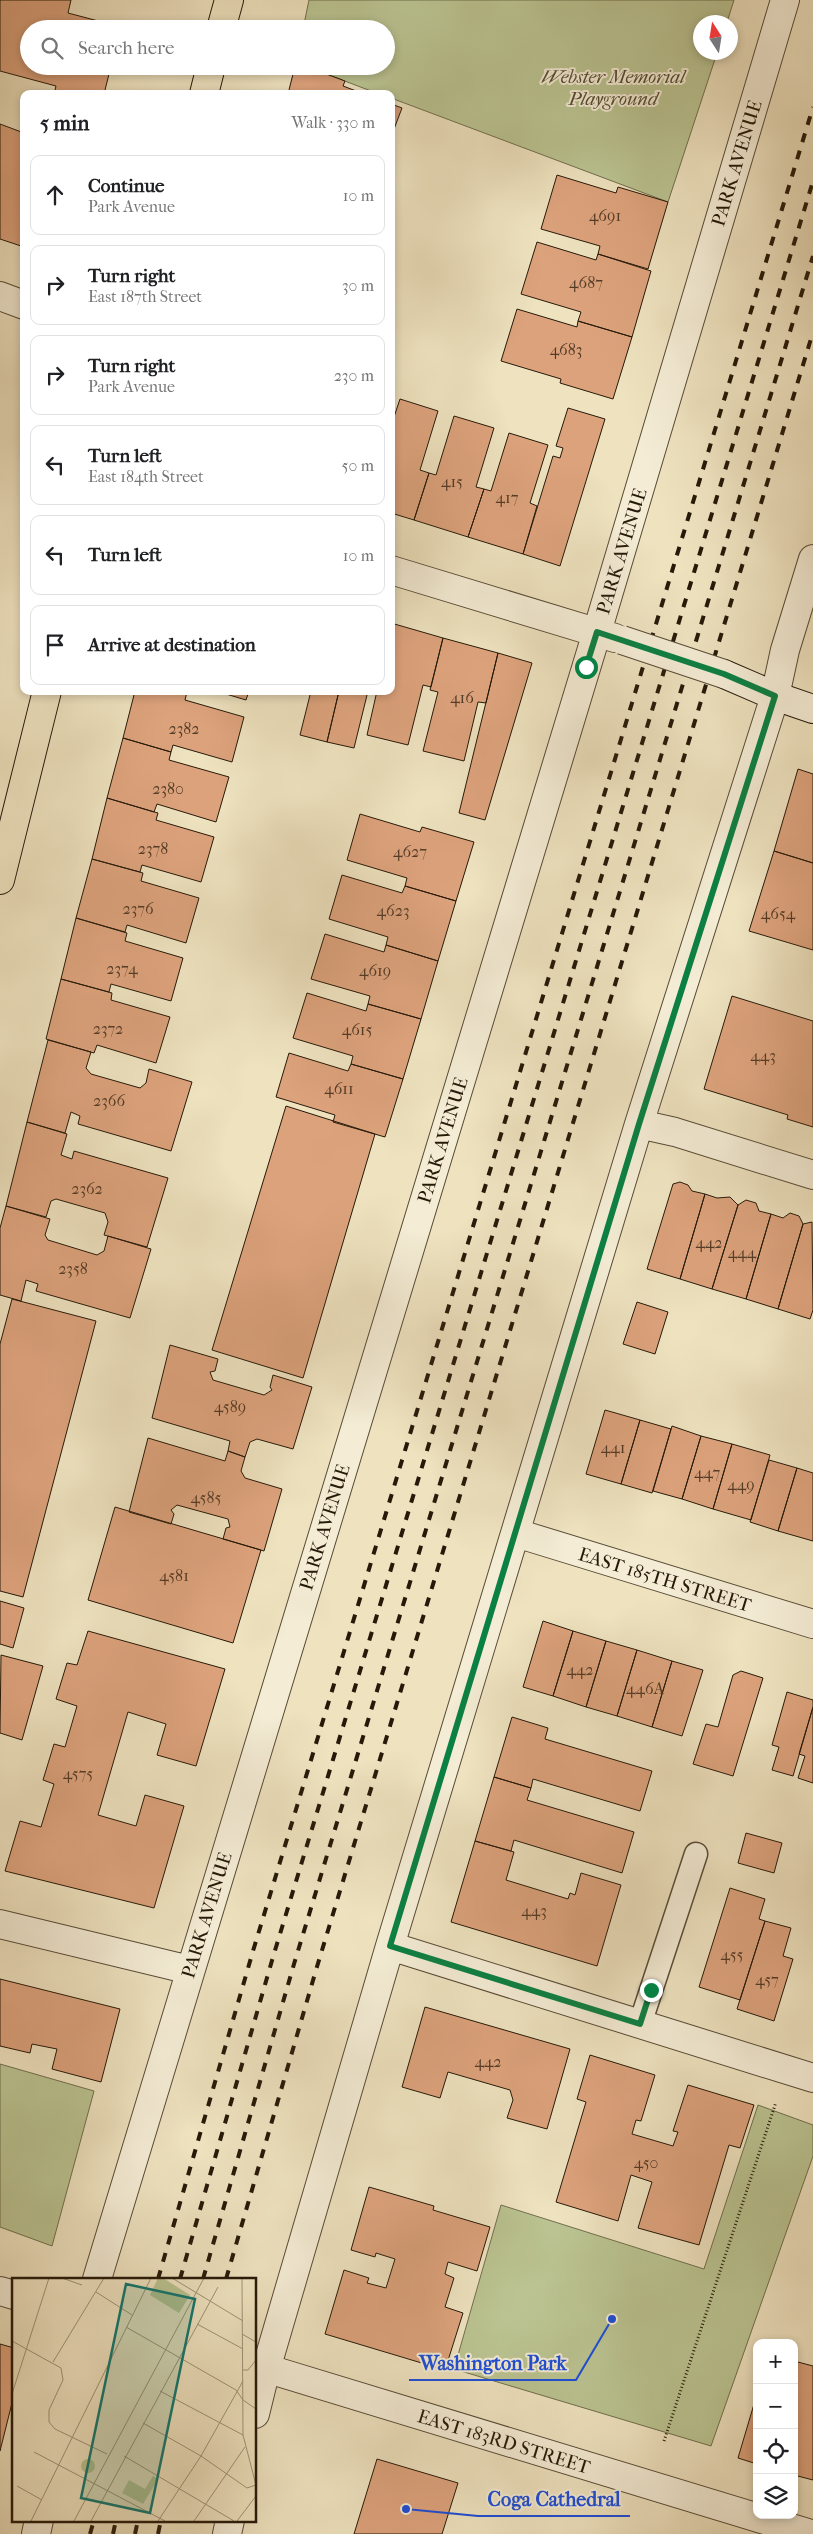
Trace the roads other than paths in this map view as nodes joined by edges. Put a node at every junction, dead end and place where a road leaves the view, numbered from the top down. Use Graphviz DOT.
graph roads {
  1 [pos="229,0"];
  2 [pos="785,0"];
  3 [pos="223,20"];
  4 [pos="209,75"];
  5 [pos="205,90"];
  6 [pos="0,296"];
  7 [pos="20,304"];
  8 [pos="813,559"];
  9 [pos="395,571"];
  10 [pos="597,632"];
  11 [pos="46,695"];
  12 [pos="775,696"];
  13 [pos="813,708"];
  14 [pos="0,880"];
  15 [pos="639,1124"];
  16 [pos="813,1175"];
  17 [pos="516,1533"];
  18 [pos="813,1624"];
  19 [pos="696,1854"];
  20 [pos="0,1924"];
  21 [pos="390,1946"];
  22 [pos="190,1970"];
  23 [pos="640,2024"];
  24 [pos="813,2078"];
  25 [pos="97,2278"];
  26 [pos="260,2367"];
  27 [pos="256,2405"];
  28 [pos="811,2534"];
  1 -- 3 [label="main road"];
  2 -- 10 [label="street, PARK AVENUE"];
  4 -- 5 [label="main road"];
  6 -- 7 [label="street"];
  8 -- 12 [label="street"];
  9 -- 10 [label="street"];
  10 -- 12 [label="street, bridge"];
  10 -- 22 [label="street, PARK AVENUE"];
  11 -- 14 [label="main road"];
  12 -- 13 [label="street"];
  12 -- 15 [label="street"];
  15 -- 16 [label="street"];
  15 -- 17 [label="street"];
  17 -- 18 [label="street, EAST 185TH STREET"];
  17 -- 21 [label="street"];
  19 -- 23 [label="lane"];
  20 -- 22 [label="street"];
  21 -- 23 [label="street"];
  21 -- 26 [label="street"];
  22 -- 25 [label="street, PARK AVENUE"];
  23 -- 24 [label="street"];
  26 -- 27 [label="street"];
  26 -- 28 [label="street, EAST 183RD STREET"];
}
